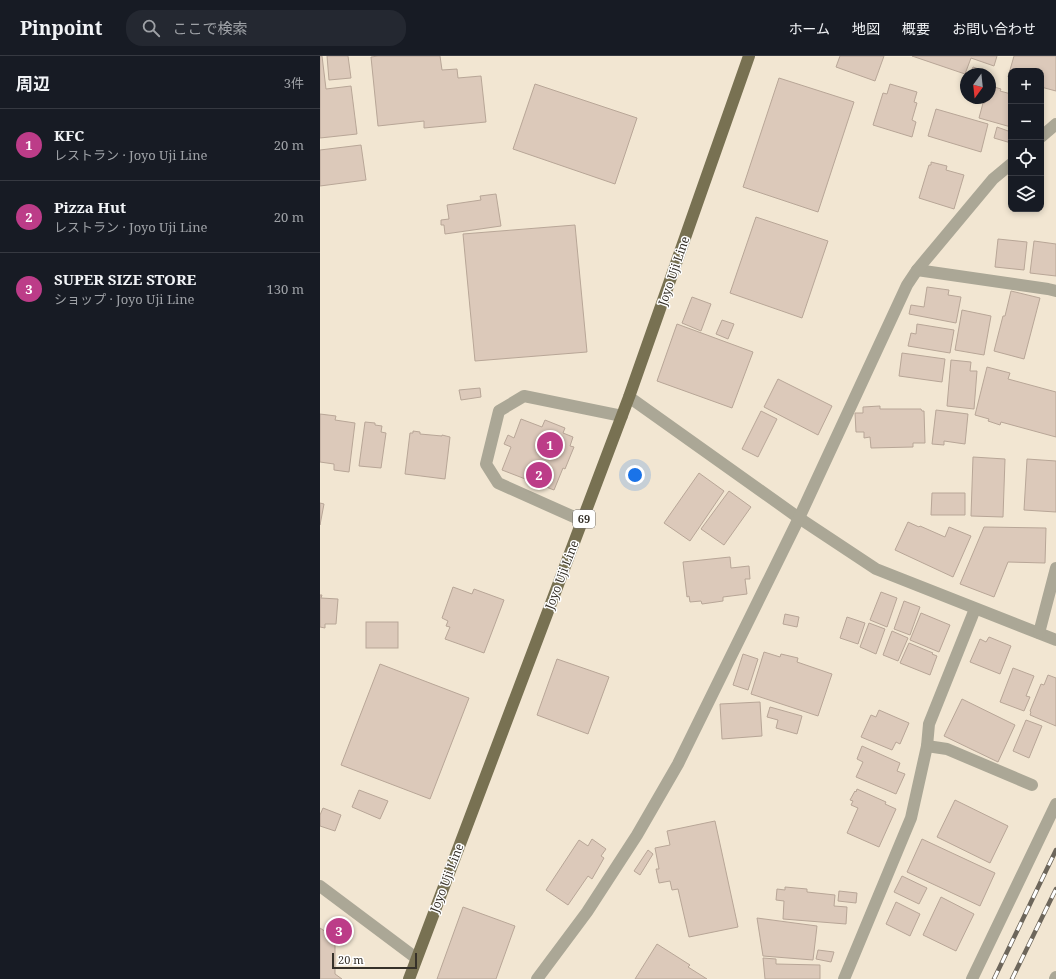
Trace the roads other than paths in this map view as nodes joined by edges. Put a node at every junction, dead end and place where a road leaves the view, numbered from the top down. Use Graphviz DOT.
graph roads {
  1 [pos="749,56"];
  2 [pos="1056,124"];
  3 [pos="1044,134"];
  4 [pos="1008,166"];
  5 [pos="917,270"];
  6 [pos="1056,291"];
  7 [pos="629,397"];
  8 [pos="622,416"];
  9 [pos="799,518"];
  10 [pos="583,521"];
  11 [pos="1056,568"];
  12 [pos="975,609"];
  13 [pos="1039,634"];
  14 [pos="1056,640"];
  15 [pos="927,746"];
  16 [pos="1032,784"];
  17 [pos="1056,804"];
  18 [pos="320,886"];
  19 [pos="416,958"];
  20 [pos="409,979"];
  21 [pos="537,979"];
  22 [pos="844,979"];
  23 [pos="972,979"];
  1 -- 7 [label="main road, Joyo Uji Line / 69"];
  2 -- 3 [label="street"];
  4 -- 5 [label="street"];
  5 -- 6 [label="street"];
  5 -- 9 [label="street"];
  7 -- 8 [label="main road, Joyo Uji Line / 69"];
  7 -- 9 [label="street"];
  8 -- 10 [label="main road, Joyo Uji Line / 69"];
  8 -- 10 [label="street"];
  9 -- 12 [label="street"];
  9 -- 21 [label="street"];
  10 -- 19 [label="main road, Joyo Uji Line / 69"];
  11 -- 13 [label="street"];
  12 -- 13 [label="street"];
  12 -- 15 [label="street"];
  13 -- 14 [label="street"];
  15 -- 16 [label="street"];
  15 -- 22 [label="street"];
  17 -- 23 [label="street"];
  18 -- 19 [label="street"];
  19 -- 20 [label="main road, Joyo Uji Line / 69"];
}
